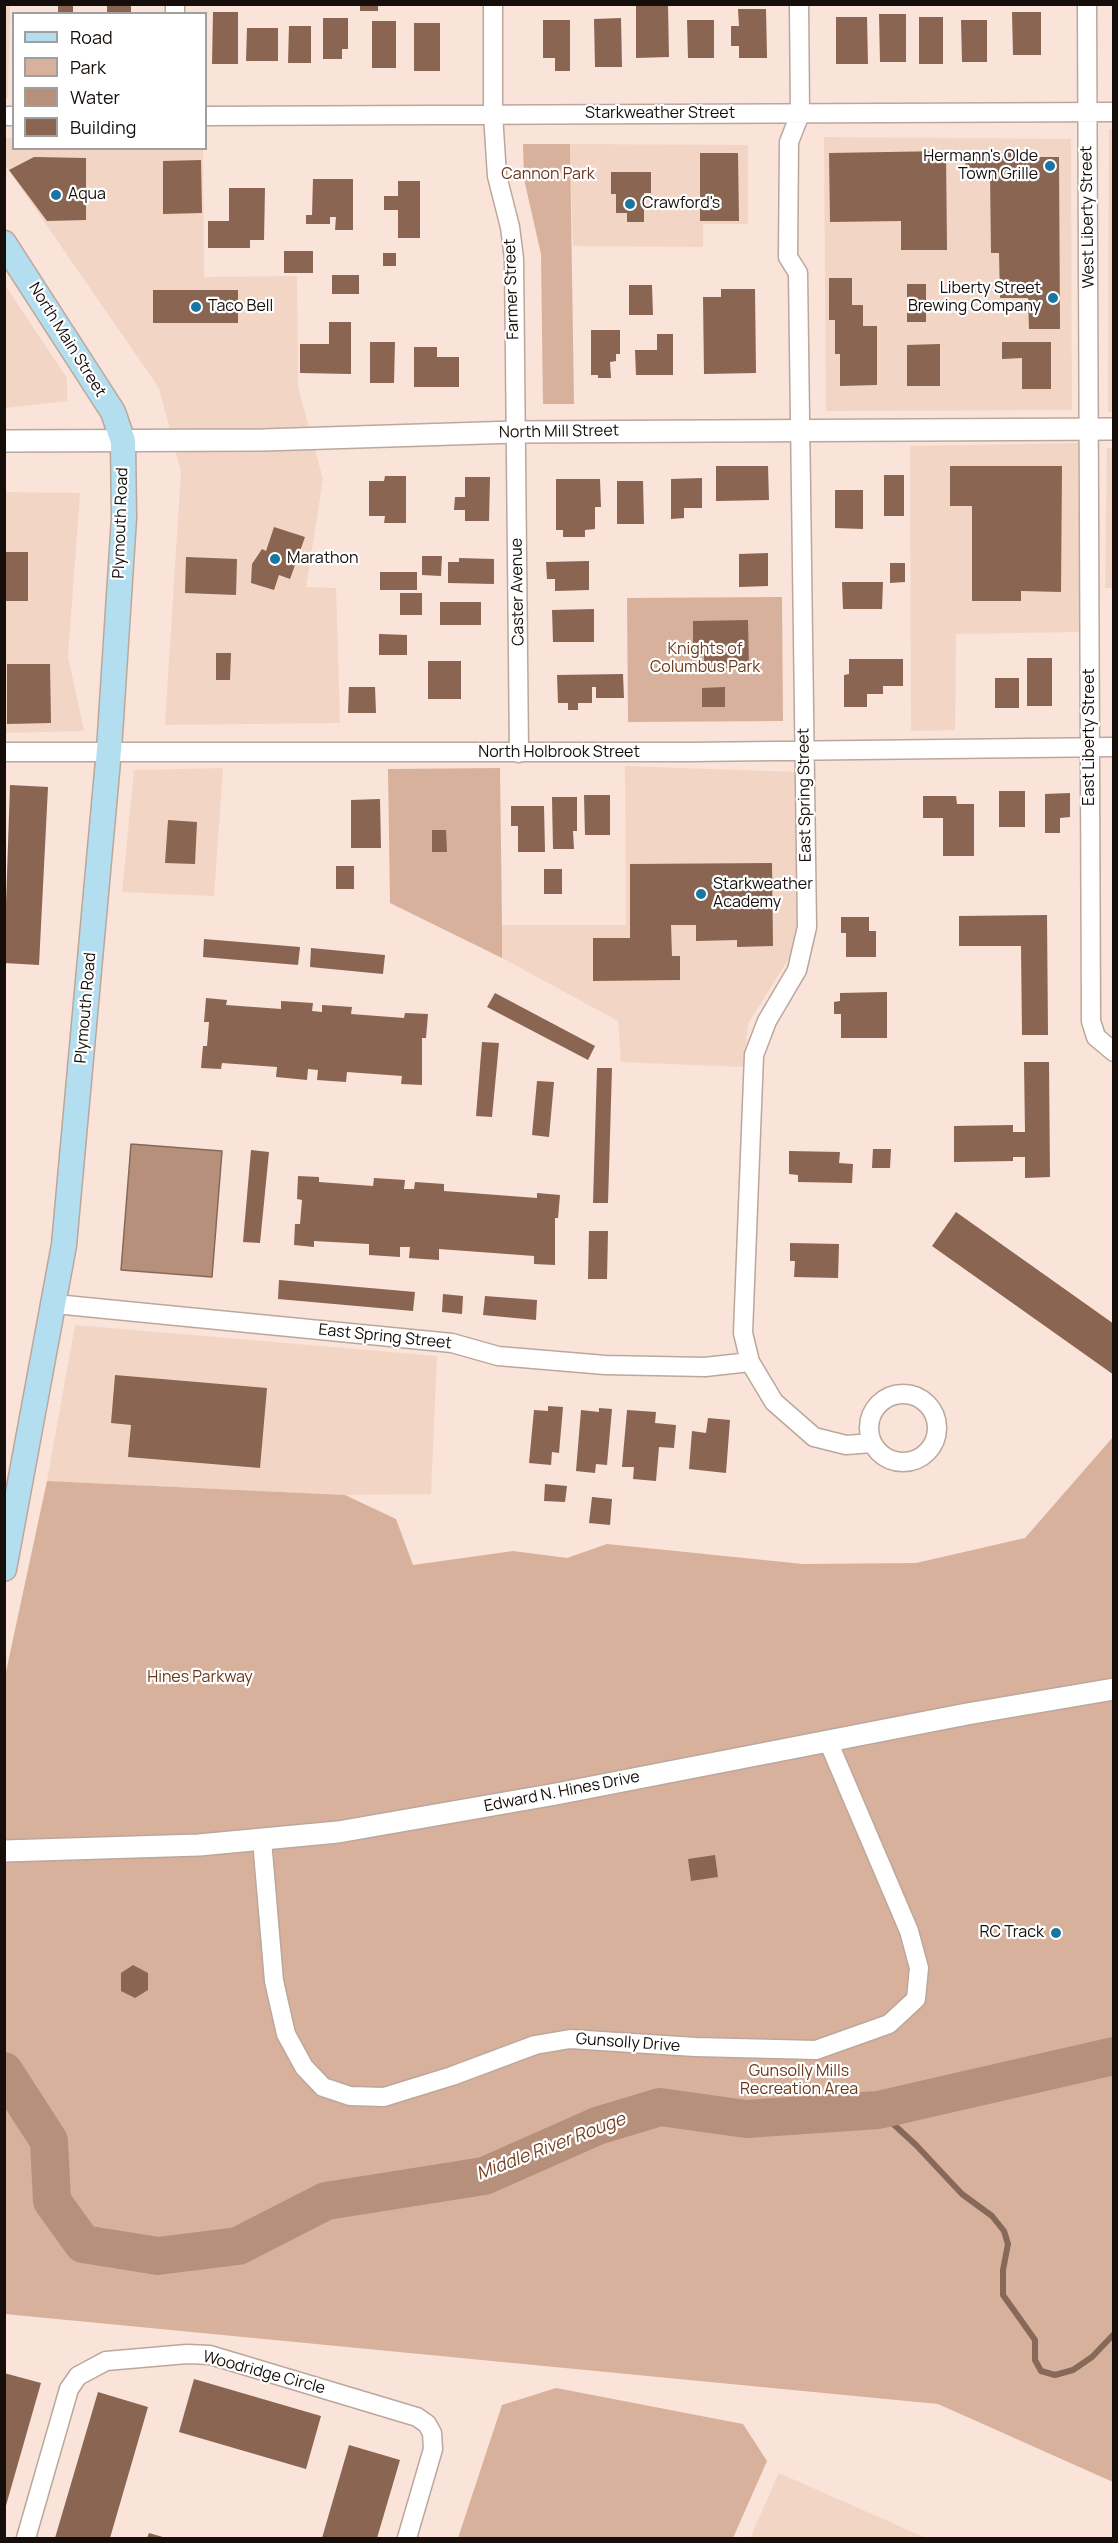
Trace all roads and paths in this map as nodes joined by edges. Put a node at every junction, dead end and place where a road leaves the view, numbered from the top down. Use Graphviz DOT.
graph roads {
  1 [pos="493,4"];
  2 [pos="799,4"];
  3 [pos="1087,4"];
  4 [pos="1087,112"];
  5 [pos="1113,112"];
  6 [pos="493,114"];
  7 [pos="800,114"];
  8 [pos="207,116"];
  9 [pos="4,243"];
  10 [pos="1089,429"];
  11 [pos="1113,429"];
  12 [pos="799,431"];
  13 [pos="515,432"];
  14 [pos="4,441"];
  15 [pos="123,441"];
  16 [pos="1090,747"];
  17 [pos="1113,747"];
  18 [pos="109,750"];
  19 [pos="805,750"];
  20 [pos="4,752"];
  21 [pos="519,753"];
  22 [pos="1107,1047"];
  23 [pos="55,1304"];
  24 [pos="750,1362"];
  25 [pos="872,1443"];
  26 [pos="4,1569"];
  27 [pos="1113,1689"];
  28 [pos="828,1741"];
  29 [pos="262,1840"];
  30 [pos="4,1851"];
  31 [pos="26,2538"];
  32 [pos="407,2538"];
  1 -- 6 [label="street, Farmer Street"];
  2 -- 7 [label="street"];
  3 -- 4 [label="street, West Liberty Street"];
  4 -- 5 [label="street, Starkweather Street"];
  4 -- 7 [label="street, Starkweather Street"];
  4 -- 10 [label="street, West Liberty Street"];
  6 -- 7 [label="street, Starkweather Street"];
  6 -- 8 [label="street, Starkweather Street"];
  6 -- 13 [label="street, Farmer Street"];
  7 -- 12 [label="street, East Spring Street"];
  9 -- 15 [label="main road, North Main Street"];
  10 -- 11 [label="street, North Mill Street"];
  10 -- 12 [label="street, North Mill Street"];
  10 -- 16 [label="street, East Liberty Street"];
  12 -- 13 [label="street, North Mill Street"];
  12 -- 19 [label="street, East Spring Street"];
  13 -- 15 [label="street, North Mill Street"];
  13 -- 21 [label="street, Caster Avenue"];
  14 -- 15 [label="street, North Mill Street"];
  15 -- 18 [label="main road, Plymouth Road"];
  16 -- 17 [label="street, North Holbrook Street"];
  16 -- 19 [label="street, North Holbrook Street"];
  16 -- 22 [label="street, East Liberty Street"];
  18 -- 20 [label="street, North Holbrook Street"];
  18 -- 21 [label="street, North Holbrook Street"];
  18 -- 23 [label="main road, Plymouth Road"];
  19 -- 21 [label="street, North Holbrook Street"];
  19 -- 24 [label="street, East Spring Street"];
  23 -- 24 [label="street, East Spring Street"];
  23 -- 26 [label="main road, Plymouth Road"];
  24 -- 25 [label="street, East Spring Street"];
  27 -- 28 [label="street, Edward N. Hines Drive"];
  28 -- 29 [label="street, Edward N. Hines Drive"];
  28 -- 29 [label="street, Gunsolly Drive"];
  29 -- 30 [label="street, Edward N. Hines Drive"];
  31 -- 32 [label="street, Woodridge Circle"];
}
